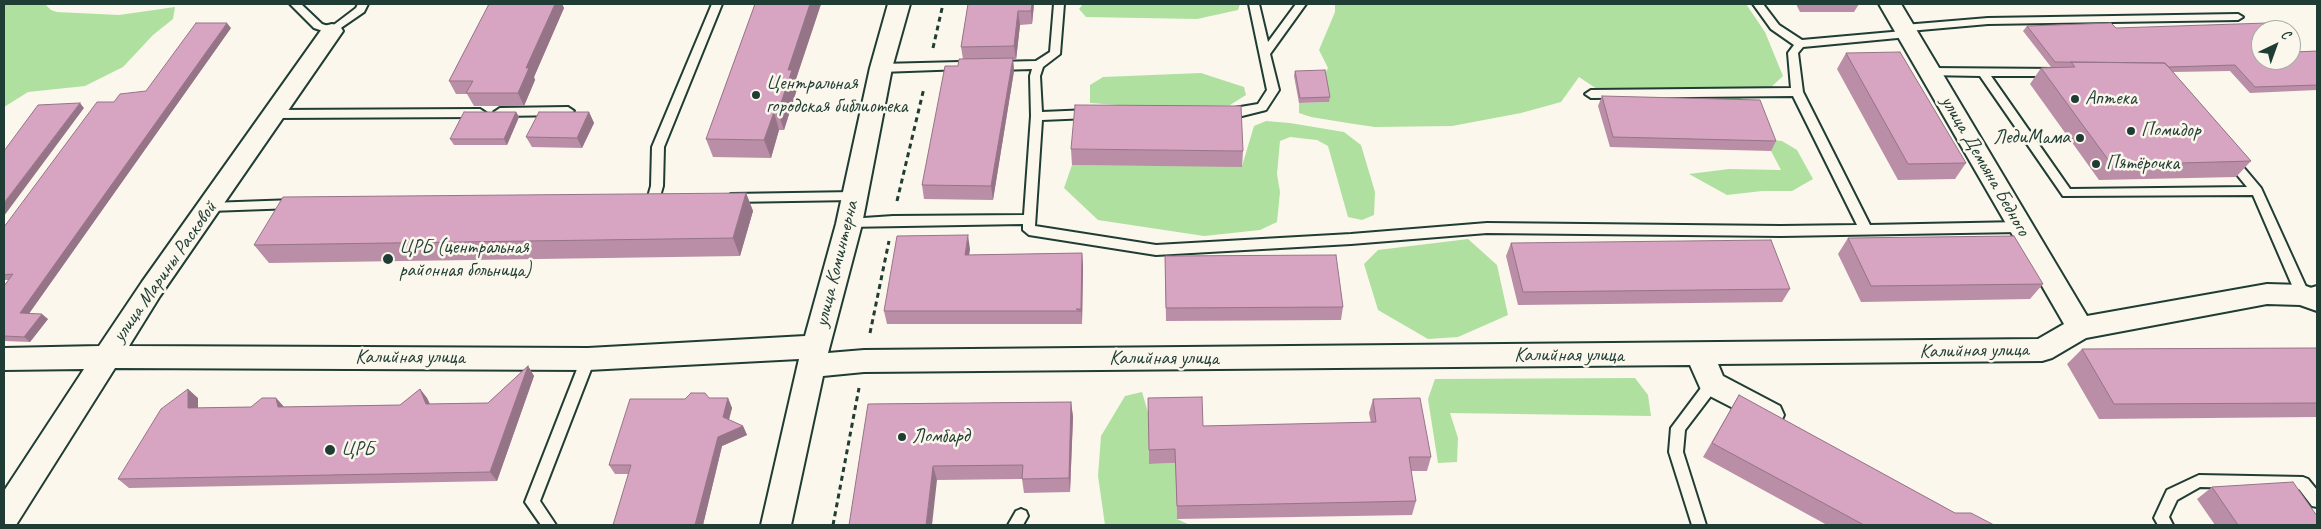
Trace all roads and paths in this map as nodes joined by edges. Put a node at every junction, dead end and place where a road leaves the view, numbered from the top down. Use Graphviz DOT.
graph roads {
  1 [pos="295,4"];
  2 [pos="363,4"];
  3 [pos="717,4"];
  4 [pos="899,4"];
  5 [pos="942,4"];
  6 [pos="1059,4"];
  7 [pos="1254,4"];
  8 [pos="1302,4"];
  9 [pos="1758,4"];
  10 [pos="1890,4"];
  11 [pos="2238,17"];
  12 [pos="332,31"];
  13 [pos="1906,31"];
  14 [pos="1800,44"];
  15 [pos="1265,54"];
  16 [pos="1038,65"];
  17 [pos="968,66"];
  18 [pos="988,66"];
  19 [pos="929,67"];
  20 [pos="881,68"];
  21 [pos="1930,72"];
  22 [pos="1983,72"];
  23 [pos="2070,72"];
  24 [pos="1797,92"];
  25 [pos="1591,94"];
  26 [pos="568,111"];
  27 [pos="1218,113"];
  28 [pos="275,114"];
  29 [pos="1101,114"];
  30 [pos="1037,116"];
  31 [pos="2219,147"];
  32 [pos="2257,191"];
  33 [pos="854,196"];
  34 [pos="719,198"];
  35 [pos="653,200"];
  36 [pos="306,203"];
  37 [pos="210,207"];
  38 [pos="1029,219"];
  39 [pos="893,221"];
  40 [pos="849,224"];
  41 [pos="2020,227"];
  42 [pos="1866,230"];
  43 [pos="2312,295"];
  44 [pos="2080,328"];
  45 [pos="2042,350"];
  46 [pos="2101,350"];
  47 [pos="1700,355"];
  48 [pos="813,356"];
  49 [pos="106,357"];
  50 [pos="588,358"];
  51 [pos="4,359"];
  52 [pos="864,361"];
  53 [pos="1712,384"];
  54 [pos="1789,426"];
  55 [pos="2317,501"];
  56 [pos="4,517"];
  57 [pos="549,525"];
  58 [pos="776,525"];
  59 [pos="833,525"];
  60 [pos="1698,525"];
  61 [pos="2166,525"];
  1 -- 12 [label="lane"];
  2 -- 12 [label="lane"];
  3 -- 35 [label="lane"];
  4 -- 20 [label="street, улица Коминтерна"];
  5 -- 19 [label="path"];
  6 -- 16 [label="lane"];
  7 -- 15 [label="lane"];
  8 -- 15 [label="lane"];
  9 -- 14 [label="lane"];
  10 -- 13 [label="street, улица Демьяна Бедного"];
  11 -- 13 [label="lane"];
  12 -- 28 [label="street, улица Марины Расковой"];
  13 -- 14 [label="lane"];
  13 -- 21 [label="street, улица Демьяна Бедного"];
  14 -- 24 [label="lane"];
  15 -- 27 [label="lane"];
  16 -- 18 [label="lane"];
  16 -- 30 [label="lane"];
  17 -- 19 [label="lane"];
  19 -- 20 [label="lane"];
  19 -- 39 [label="path"];
  20 -- 33 [label="street, улица Коминтерна"];
  21 -- 22 [label="lane"];
  21 -- 41 [label="street, улица Демьяна Бедного"];
  22 -- 23 [label="lane"];
  22 -- 32 [label="lane"];
  24 -- 25 [label="lane"];
  24 -- 42 [label="lane"];
  26 -- 28 [label="lane"];
  28 -- 37 [label="street, улица Марины Расковой"];
  29 -- 30 [label="lane"];
  30 -- 38 [label="lane"];
  31 -- 32 [label="lane"];
  32 -- 43 [label="lane"];
  33 -- 34 [label="lane"];
  33 -- 40 [label="street, улица Коминтерна"];
  36 -- 37 [label="lane"];
  37 -- 49 [label="street, улица Марины Расковой"];
  38 -- 39 [label="lane"];
  38 -- 42 [label="lane"];
  39 -- 40 [label="lane"];
  39 -- 52 [label="path"];
  40 -- 48 [label="street, улица Коминтерна"];
  41 -- 42 [label="lane"];
  41 -- 44 [label="street, улица Демьяна Бедного"];
  43 -- 44 [label="street, Калийная улица"];
  44 -- 45 [label="street, Калийная улица"];
  45 -- 46 [label="street"];
  45 -- 47 [label="street, Калийная улица"];
  47 -- 52 [label="street, Калийная улица"];
  47 -- 53 [label="street"];
  48 -- 50 [label="street, Калийная улица"];
  48 -- 52 [label="street, Калийная улица"];
  48 -- 58 [label="street, улица Коминтерна"];
  49 -- 50 [label="street, Калийная улица"];
  49 -- 51 [label="street, Калийная улица"];
  49 -- 56 [label="street, улица Марины Расковой"];
  50 -- 57 [label="lane"];
  52 -- 59 [label="path"];
  53 -- 54 [label="street"];
  53 -- 60 [label="lane"];
  55 -- 61 [label="lane"];
}
